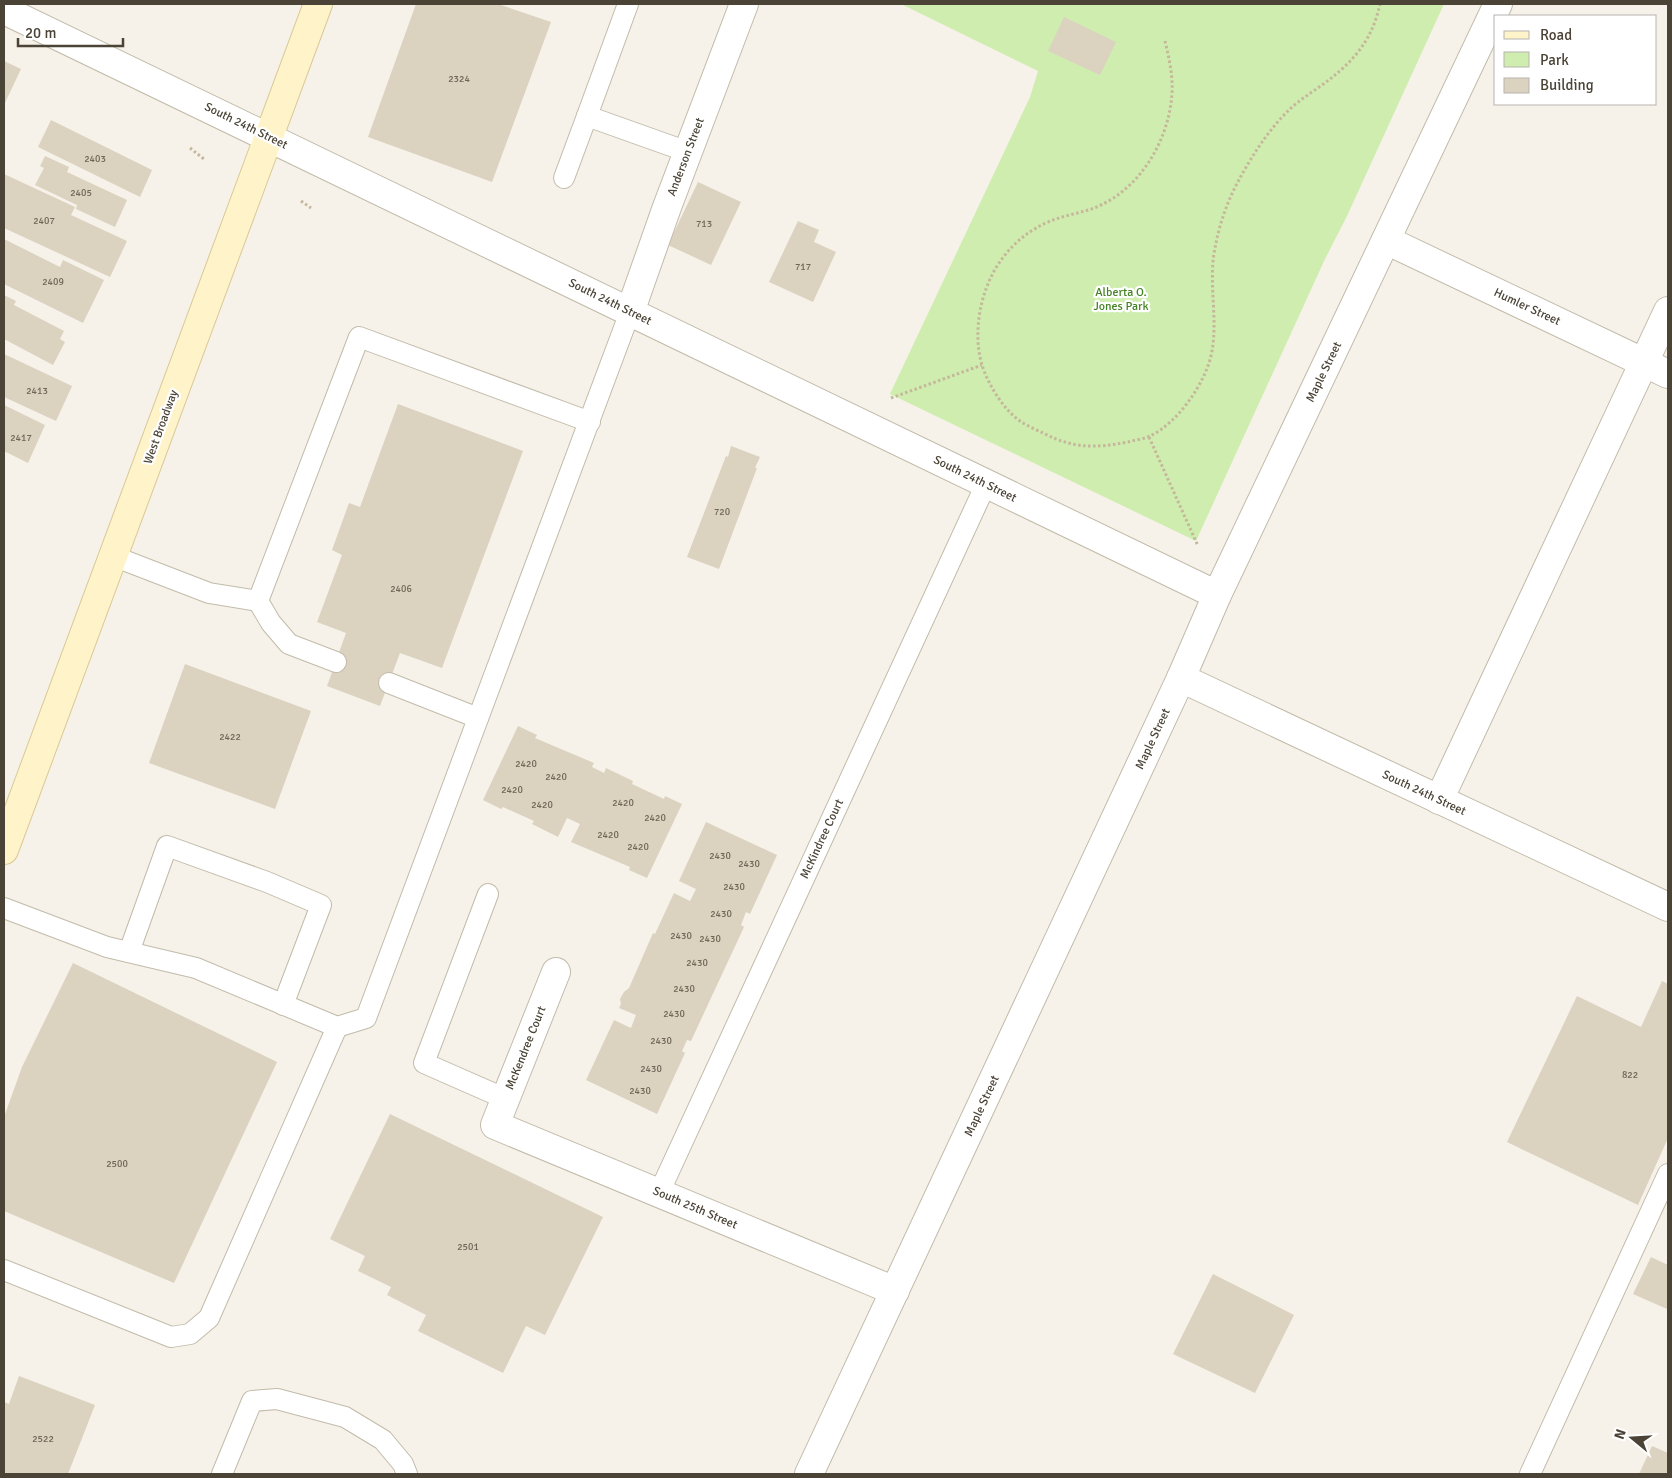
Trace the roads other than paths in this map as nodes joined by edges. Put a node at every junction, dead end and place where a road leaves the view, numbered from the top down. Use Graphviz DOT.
graph roads {
  1 [pos="318,4"];
  2 [pos="628,4"];
  3 [pos="744,4"];
  4 [pos="1498,4"];
  5 [pos="4,10"];
  6 [pos="587,116"];
  7 [pos="268,138"];
  8 [pos="688,152"];
  9 [pos="564,178"];
  10 [pos="1386,240"];
  11 [pos="1668,311"];
  12 [pos="630,312"];
  13 [pos="1643,362"];
  14 [pos="1668,374"];
  15 [pos="590,422"];
  16 [pos="986,484"];
  17 [pos="113,556"];
  18 [pos="1217,595"];
  19 [pos="258,601"];
  20 [pos="336,662"];
  21 [pos="1181,678"];
  22 [pos="389,683"];
  23 [pos="478,718"];
  24 [pos="1439,800"];
  25 [pos="4,850"];
  26 [pos="488,894"];
  27 [pos="1668,907"];
  28 [pos="4,908"];
  29 [pos="129,952"];
  30 [pos="556,972"];
  31 [pos="283,1005"];
  32 [pos="337,1027"];
  33 [pos="506,1099"];
  34 [pos="495,1125"];
  35 [pos="1668,1174"];
  36 [pos="659,1193"];
  37 [pos="4,1270"];
  38 [pos="895,1291"];
  39 [pos="818,1471"];
  40 [pos="222,1474"];
  41 [pos="406,1474"];
  42 [pos="1530,1474"];
  1 -- 7 [label="street, West Broadway"];
  2 -- 6 [label="lane"];
  3 -- 8 [label="street, Anderson Street"];
  4 -- 10 [label="street, Maple Street"];
  5 -- 7 [label="street, South 24th Street"];
  6 -- 8 [label="lane"];
  6 -- 9 [label="lane"];
  7 -- 12 [label="street, South 24th Street"];
  7 -- 17 [label="street, West Broadway"];
  8 -- 12 [label="street, Anderson Street"];
  10 -- 13 [label="street, Humler Street"];
  10 -- 18 [label="street, Maple Street"];
  11 -- 13 [label="street"];
  12 -- 15 [label="lane"];
  12 -- 16 [label="street, South 24th Street"];
  13 -- 14 [label="street, Humler Street"];
  13 -- 24 [label="street"];
  15 -- 19 [label="lane"];
  15 -- 23 [label="lane"];
  16 -- 18 [label="street, South 24th Street"];
  16 -- 36 [label="lane, McKindree Court"];
  17 -- 19 [label="lane"];
  17 -- 25 [label="street, West Broadway"];
  18 -- 21 [label="street, Maple Street"];
  19 -- 20 [label="lane"];
  21 -- 24 [label="street, South 24th Street"];
  21 -- 38 [label="street, Maple Street"];
  22 -- 23 [label="lane"];
  23 -- 32 [label="lane"];
  24 -- 27 [label="street, South 24th Street"];
  26 -- 33 [label="lane"];
  28 -- 29 [label="lane"];
  29 -- 31 [label="lane"];
  29 -- 31 [label="lane"];
  30 -- 33 [label="street, McKendree Court"];
  31 -- 32 [label="lane"];
  32 -- 37 [label="lane"];
  33 -- 34 [label="street, McKendree Court"];
  34 -- 36 [label="street, South 25th Street"];
  35 -- 42 [label="lane"];
  36 -- 38 [label="street, South 25th Street"];
  38 -- 39 [label="street, Maple Street"];
  40 -- 41 [label="lane"];
}
